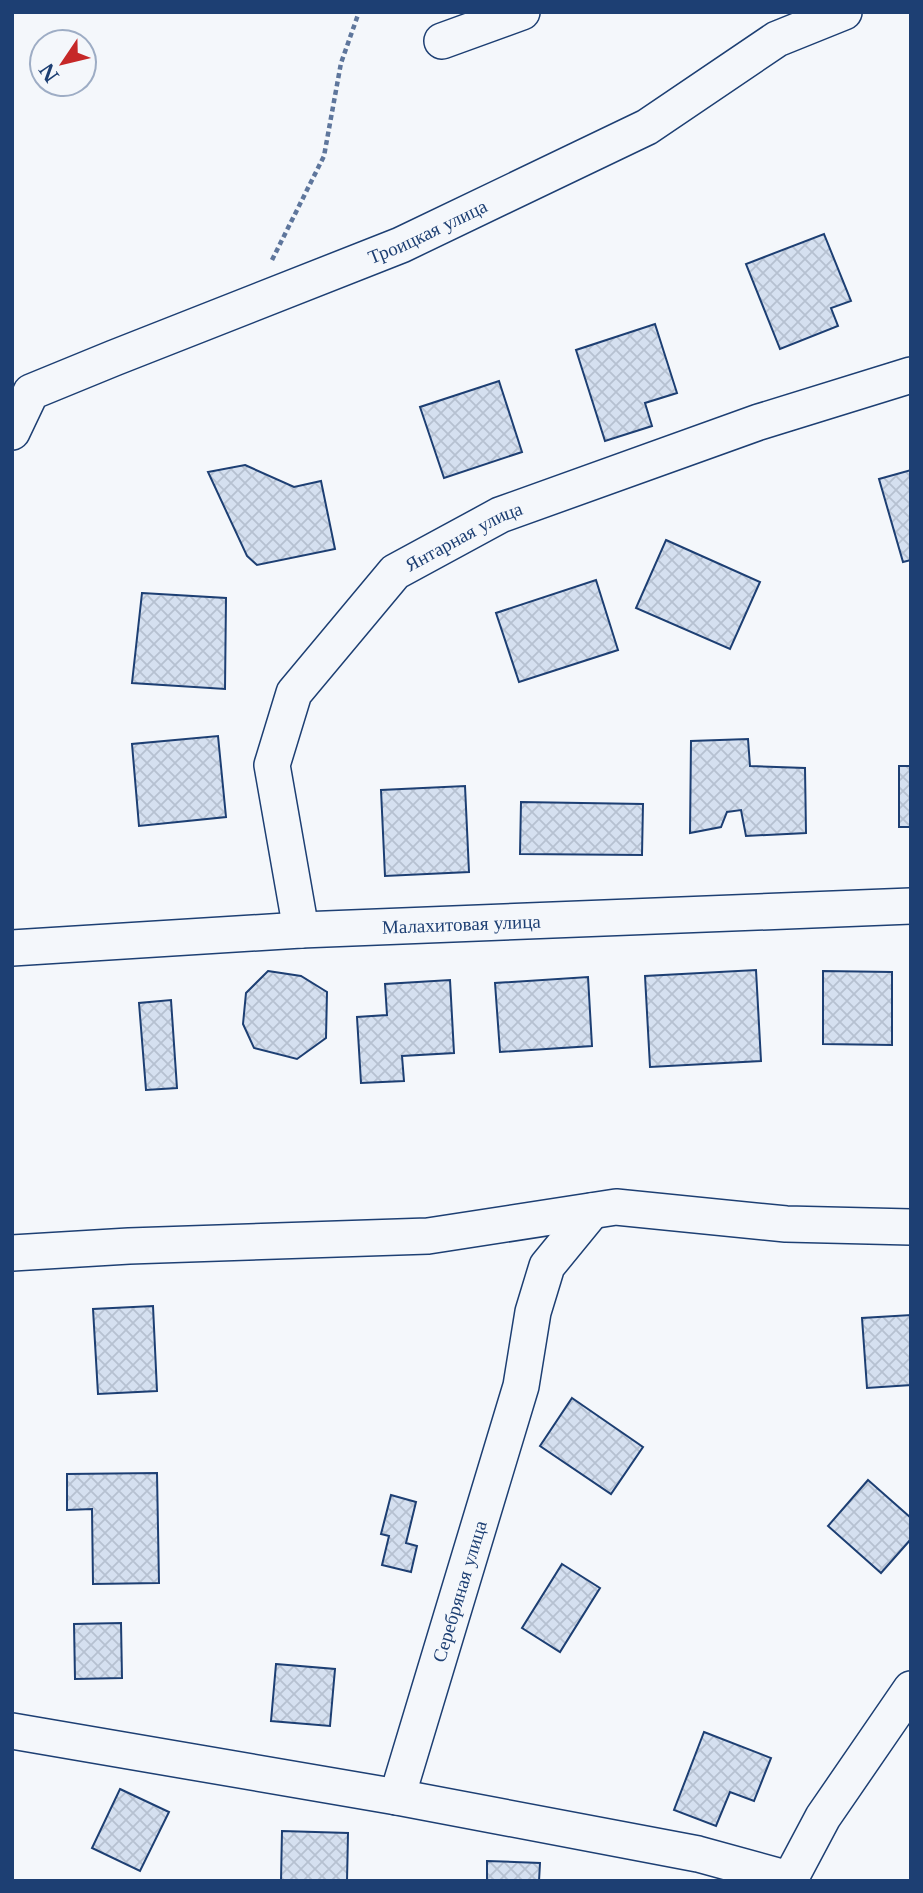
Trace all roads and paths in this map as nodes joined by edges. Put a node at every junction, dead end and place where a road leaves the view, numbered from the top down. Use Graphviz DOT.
graph roads {
  1 [pos="359,12"];
  2 [pos="522,12"];
  3 [pos="844,12"];
  4 [pos="442,41"];
  5 [pos="250,304"];
  6 [pos="911,375"];
  7 [pos="12,432"];
  8 [pos="911,906"];
  9 [pos="301,930"];
  10 [pos="12,948"];
  11 [pos="592,1211"];
  12 [pos="911,1227"];
  13 [pos="12,1253"];
  14 [pos="911,1689"];
  15 [pos="12,1731"];
  16 [pos="397,1797"];
  17 [pos="789,1880"];
  1 -- 5 [label="path"];
  2 -- 4 [label="street"];
  3 -- 5 [label="street, Троицкая улица"];
  5 -- 7 [label="street, Троицкая улица"];
  6 -- 9 [label="street, Янтарная улица"];
  8 -- 9 [label="street, Малахитовая улица"];
  9 -- 10 [label="street, Малахитовая улица"];
  11 -- 12 [label="street"];
  11 -- 13 [label="street"];
  11 -- 16 [label="street, Серебряная улица"];
  14 -- 17 [label="street"];
  15 -- 16 [label="street"];
  16 -- 17 [label="street"];
}
